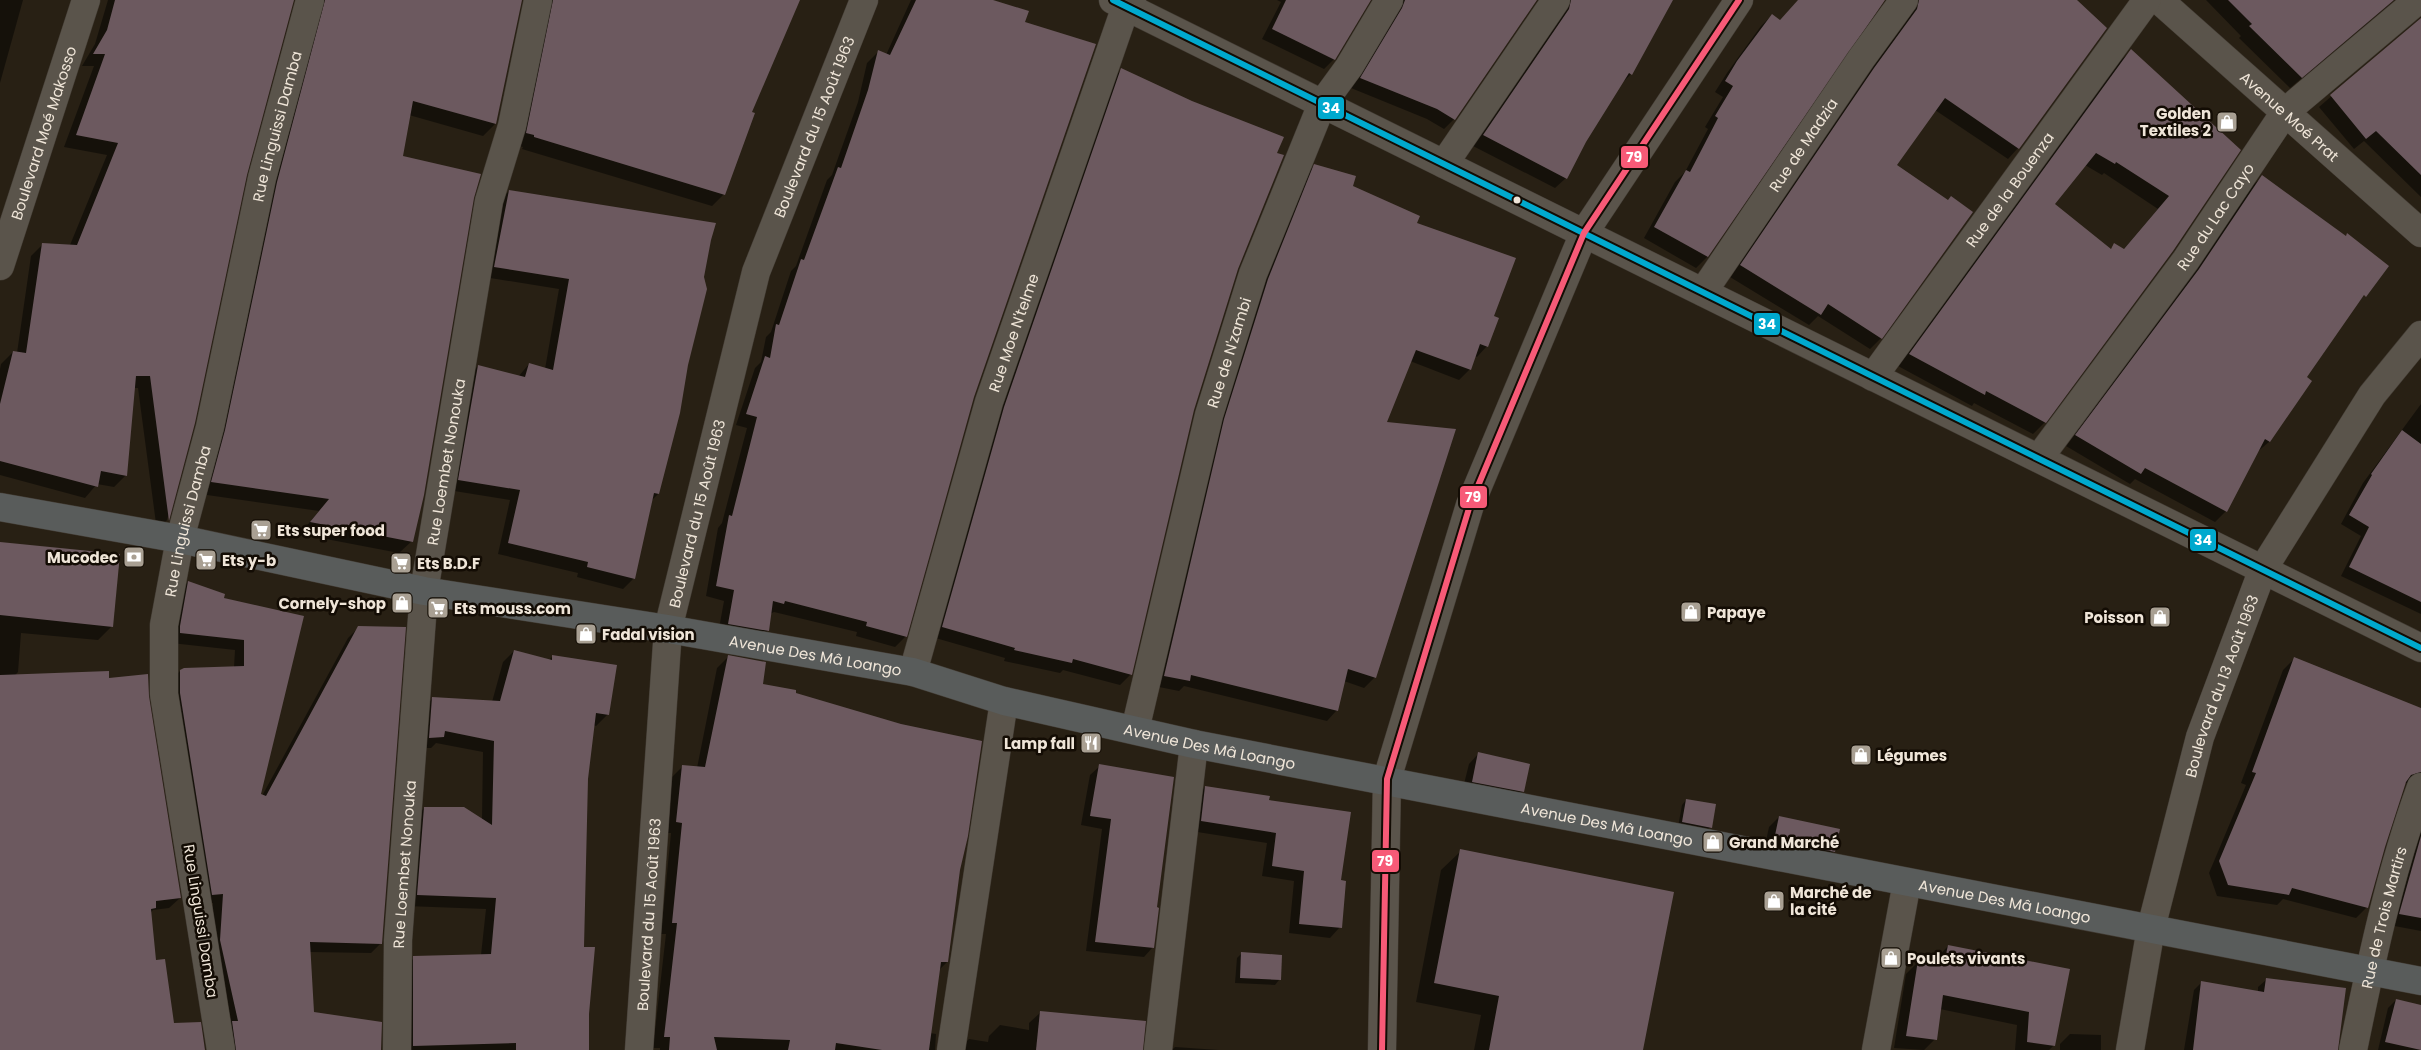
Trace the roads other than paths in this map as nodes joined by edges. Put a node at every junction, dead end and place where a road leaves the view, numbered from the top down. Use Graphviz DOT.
graph roads {
  1 [pos="86,0"];
  2 [pos="310,0"];
  3 [pos="538,0"];
  4 [pos="864,0"];
  5 [pos="1389,0"];
  6 [pos="1556,0"];
  7 [pos="1739,0"];
  8 [pos="1904,0"];
  9 [pos="2147,0"];
  10 [pos="2159,0"];
  11 [pos="2418,0"];
  12 [pos="1123,2"];
  13 [pos="1322,104"];
  14 [pos="2285,112"];
  15 [pos="1444,164"];
  16 [pos="1584,233"];
  17 [pos="2421,233"];
  18 [pos="0,266"];
  19 [pos="1703,292"];
  20 [pos="2421,335"];
  21 [pos="1873,377"];
  22 [pos="2039,458"];
  23 [pos="0,507"];
  24 [pos="180,539"];
  25 [pos="2263,569"];
  26 [pos="424,591"];
  27 [pos="668,629"];
  28 [pos="2421,648"];
  29 [pos="913,672"];
  30 [pos="1004,701"];
  31 [pos="1135,730"];
  32 [pos="1194,744"];
  33 [pos="1386,779"];
  34 [pos="2421,787"];
  35 [pos="1907,882"];
  36 [pos="2151,928"];
  37 [pos="2369,971"];
  38 [pos="2421,981"];
  39 [pos="221,1050"];
  40 [pos="397,1050"];
  41 [pos="639,1050"];
  42 [pos="951,1050"];
  43 [pos="1158,1050"];
  44 [pos="1382,1050"];
  45 [pos="1876,1050"];
  46 [pos="2130,1050"];
  47 [pos="2353,1050"];
  1 -- 18 [label="street, Boulevard Moé Makosso"];
  2 -- 24 [label="street, Rue Linguissi Damba"];
  3 -- 26 [label="street, Rue Loembet Nonouka"];
  4 -- 27 [label="street, Boulevard du 15 Août 1963"];
  5 -- 13 [label="street, Rue de N'zambi"];
  6 -- 15 [label="street"];
  7 -- 16 [label="street"];
  8 -- 19 [label="street, Rue de Madzia"];
  9 -- 21 [label="street, Rue de la Bouenza"];
  10 -- 14 [label="street, Avenue Moé Prat"];
  11 -- 14 [label="street, Rue du Lac Cayo"];
  12 -- 13 [label="street"];
  12 -- 29 [label="street, Rue Moe N'telme"];
  13 -- 15 [label="street"];
  13 -- 31 [label="street, Rue de N'zambi"];
  14 -- 17 [label="street, Avenue Moé Prat"];
  14 -- 22 [label="street, Rue du Lac Cayo"];
  15 -- 16 [label="street"];
  16 -- 19 [label="street"];
  16 -- 33 [label="street"];
  19 -- 21 [label="street"];
  20 -- 25 [label="street, Boulevard du 13 Août 1963"];
  21 -- 22 [label="street"];
  22 -- 25 [label="street"];
  23 -- 24 [label="main road, Avenue Des Mâ Loango"];
  24 -- 26 [label="main road, Avenue Des Mâ Loango"];
  24 -- 39 [label="street, Rue Linguissi Damba"];
  25 -- 28 [label="street"];
  25 -- 36 [label="street, Boulevard du 13 Août 1963"];
  26 -- 27 [label="main road, Avenue Des Mâ Loango"];
  26 -- 40 [label="street, Rue Loembet Nonouka"];
  27 -- 29 [label="main road, Avenue Des Mâ Loango"];
  27 -- 41 [label="street, Boulevard du 15 Août 1963"];
  29 -- 30 [label="main road, Avenue Des Mâ Loango"];
  30 -- 31 [label="main road, Avenue Des Mâ Loango"];
  30 -- 42 [label="street"];
  31 -- 32 [label="main road, Avenue Des Mâ Loango"];
  32 -- 33 [label="main road, Avenue Des Mâ Loango"];
  32 -- 43 [label="street"];
  33 -- 35 [label="main road, Avenue Des Mâ Loango"];
  33 -- 44 [label="street"];
  34 -- 37 [label="street, Rue de Trois Martirs"];
  35 -- 36 [label="main road, Avenue Des Mâ Loango"];
  35 -- 45 [label="street"];
  36 -- 37 [label="main road, Avenue Des Mâ Loango"];
  36 -- 46 [label="street, Boulevard du 13 Août 1963"];
  37 -- 38 [label="main road, Avenue Des Mâ Loango"];
  37 -- 47 [label="street, Rue de Trois Martirs"];
}
